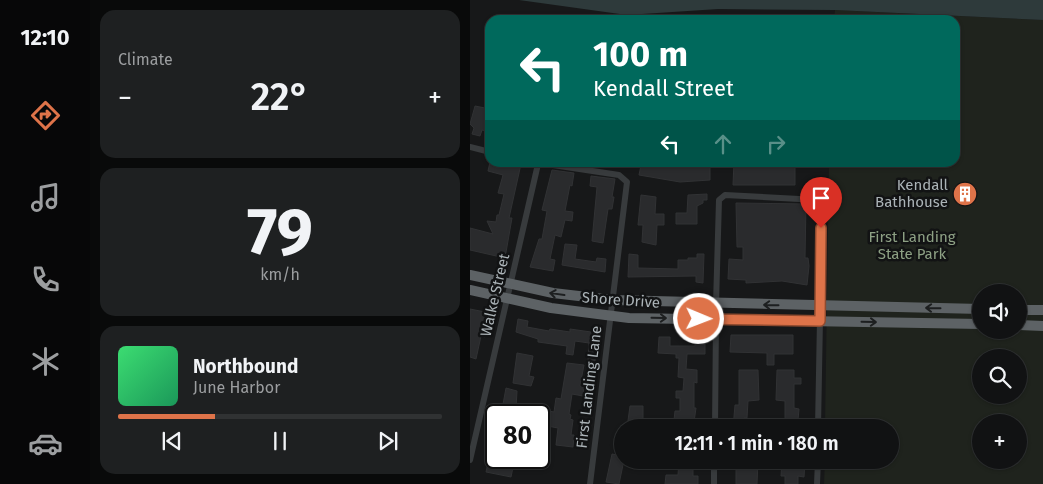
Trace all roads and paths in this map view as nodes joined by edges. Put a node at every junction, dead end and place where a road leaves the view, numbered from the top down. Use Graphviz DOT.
graph roads {
  1 [pos="470,147"];
  2 [pos="485,151"];
  3 [pos="534,167"];
  4 [pos="572,167"];
  5 [pos="470,275"];
  6 [pos="510,284"];
  7 [pos="470,290"];
  8 [pos="507,299"];
  9 [pos="613,300"];
  10 [pos="716,304"];
  11 [pos="820,306"];
  12 [pos="972,309"];
  13 [pos="1027,310"];
  14 [pos="1043,310"];
  15 [pos="611,316"];
  16 [pos="716,319"];
  17 [pos="820,321"];
  18 [pos="972,324"];
  19 [pos="1027,325"];
  20 [pos="1043,326"];
  21 [pos="714,419"];
  22 [pos="818,419"];
  23 [pos="470,460"];
  24 [pos="714,469"];
  25 [pos="818,469"];
  26 [pos="590,484"];
  27 [pos="714,484"];
  28 [pos="817,484"];
  1 -- 2 [label="street"];
  3 -- 6 [label="street, Walke Street"];
  4 -- 9 [label="street, First Landing Lane"];
  5 -- 6 [label="highway, Shore Drive"];
  6 -- 8 [label="street, Walke Street"];
  9 -- 6 [label="highway, Shore Drive, one-way"];
  7 -- 8 [label="highway, Shore Drive"];
  8 -- 15 [label="highway, Shore Drive"];
  8 -- 23 [label="street, Walke Street"];
  9 -- 10 [label="highway, Shore Drive"];
  9 -- 15 [label="street, First Landing Lane"];
  11 -- 10 [label="highway, Shore Drive, one-way"];
  10 -- 11 [label="street"];
  12 -- 11 [label="highway, Shore Drive, one-way"];
  11 -- 17 [label="street"];
  13 -- 14 [label="highway"];
  15 -- 16 [label="highway, Shore Drive, one-way"];
  15 -- 26 [label="street, First Landing Lane"];
  16 -- 17 [label="highway, Shore Drive"];
  16 -- 21 [label="street"];
  17 -- 18 [label="highway, Shore Drive, one-way"];
  17 -- 22 [label="street"];
  19 -- 20 [label="highway"];
  24 -- 27 [label="street"];
  25 -- 28 [label="street"];
}
